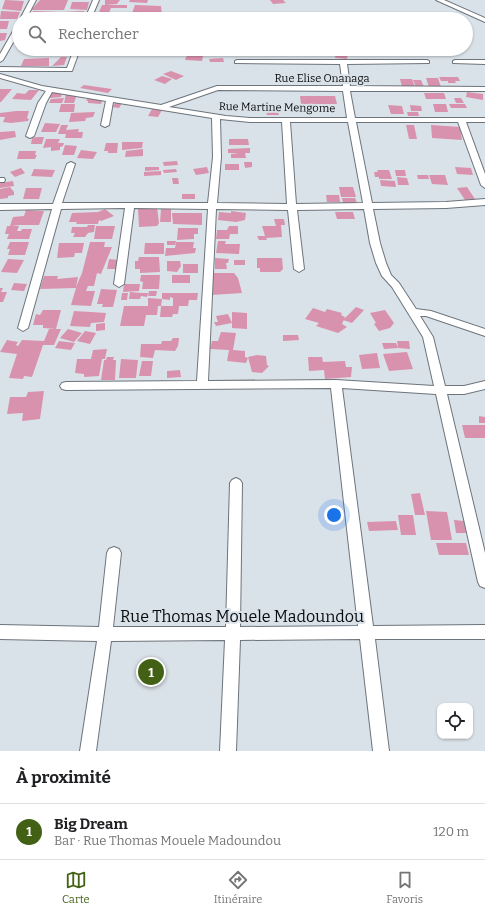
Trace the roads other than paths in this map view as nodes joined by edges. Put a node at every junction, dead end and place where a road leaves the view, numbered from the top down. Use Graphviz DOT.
graph roads {
  1 [pos="33,0"];
  2 [pos="96,0"];
  3 [pos="439,0"];
  4 [pos="27,12"];
  5 [pos="91,12"];
  6 [pos="467,12"];
  7 [pos="473,15"];
  8 [pos="485,20"];
  9 [pos="12,39"];
  10 [pos="75,56"];
  11 [pos="0,60"];
  12 [pos="237,62"];
  13 [pos="344,62"];
  14 [pos="427,62"];
  15 [pos="455,62"];
  16 [pos="485,62"];
  17 [pos="0,69"];
  18 [pos="0,76"];
  19 [pos="346,89"];
  20 [pos="485,89"];
  21 [pos="50,90"];
  22 [pos="110,98"];
  23 [pos="162,108"];
  24 [pos="216,117"];
  25 [pos="286,120"];
  26 [pos="351,120"];
  27 [pos="461,120"];
  28 [pos="485,120"];
  29 [pos="105,125"];
  30 [pos="30,136"];
  31 [pos="72,164"];
  32 [pos="485,185"];
  33 [pos="485,202"];
  34 [pos="57,206"];
  35 [pos="130,206"];
  36 [pos="212,206"];
  37 [pos="368,206"];
  38 [pos="0,207"];
  39 [pos="292,207"];
  40 [pos="299,269"];
  41 [pos="119,284"];
  42 [pos="413,312"];
  43 [pos="23,328"];
  44 [pos="485,333"];
  45 [pos="336,384"];
  46 [pos="485,385"];
  47 [pos="66,386"];
  48 [pos="202,386"];
  49 [pos="474,388"];
  50 [pos="440,390"];
  51 [pos="485,393"];
  52 [pos="236,483"];
  53 [pos="114,553"];
  54 [pos="485,582"];
  55 [pos="0,632"];
  56 [pos="485,632"];
  57 [pos="367,633"];
  58 [pos="105,634"];
  59 [pos="233,634"];
  60 [pos="88,751"];
  61 [pos="228,751"];
  62 [pos="381,751"];
  1 -- 4 [label="street"];
  2 -- 5 [label="street"];
  3 -- 6 [label="street"];
  7 -- 8 [label="street"];
  9 -- 11 [label="street"];
  10 -- 17 [label="street"];
  12 -- 13 [label="street"];
  13 -- 14 [label="street"];
  13 -- 19 [label="street"];
  15 -- 16 [label="street"];
  18 -- 21 [label="street, Rue Martine Mengome"];
  19 -- 20 [label="street, Rue Elise Onanaga"];
  19 -- 23 [label="street, Rue Elise Onanaga"];
  19 -- 26 [label="street"];
  21 -- 22 [label="street, Rue Martine Mengome"];
  21 -- 30 [label="street"];
  22 -- 23 [label="street, Rue Martine Mengome"];
  22 -- 29 [label="street"];
  23 -- 24 [label="street, Rue Martine Mengome"];
  24 -- 25 [label="street, Rue Martine Mengome"];
  24 -- 36 [label="street"];
  25 -- 26 [label="street, Rue Martine Mengome"];
  25 -- 39 [label="street"];
  26 -- 27 [label="street, Rue Martine Mengome"];
  26 -- 37 [label="street"];
  27 -- 28 [label="street, Rue Martine Mengome"];
  27 -- 32 [label="street"];
  31 -- 34 [label="street"];
  33 -- 37 [label="street"];
  34 -- 35 [label="street"];
  34 -- 38 [label="street"];
  34 -- 43 [label="street"];
  35 -- 36 [label="street"];
  35 -- 41 [label="street"];
  36 -- 39 [label="street"];
  36 -- 48 [label="street"];
  37 -- 39 [label="street"];
  37 -- 42 [label="street"];
  39 -- 40 [label="street"];
  42 -- 44 [label="street"];
  42 -- 50 [label="street"];
  45 -- 48 [label="street"];
  45 -- 50 [label="street"];
  45 -- 57 [label="street"];
  46 -- 49 [label="street"];
  47 -- 48 [label="street"];
  49 -- 50 [label="street"];
  49 -- 51 [label="street"];
  50 -- 54 [label="street"];
  52 -- 59 [label="street"];
  53 -- 58 [label="street"];
  55 -- 58 [label="street, Rue Thomas Mouele Madoundou"];
  56 -- 57 [label="street, Rue Thomas Mouele Madoundou"];
  57 -- 59 [label="street, Rue Thomas Mouele Madoundou"];
  57 -- 62 [label="street"];
  58 -- 59 [label="street, Rue Thomas Mouele Madoundou"];
  58 -- 60 [label="street"];
  59 -- 61 [label="street"];
}
